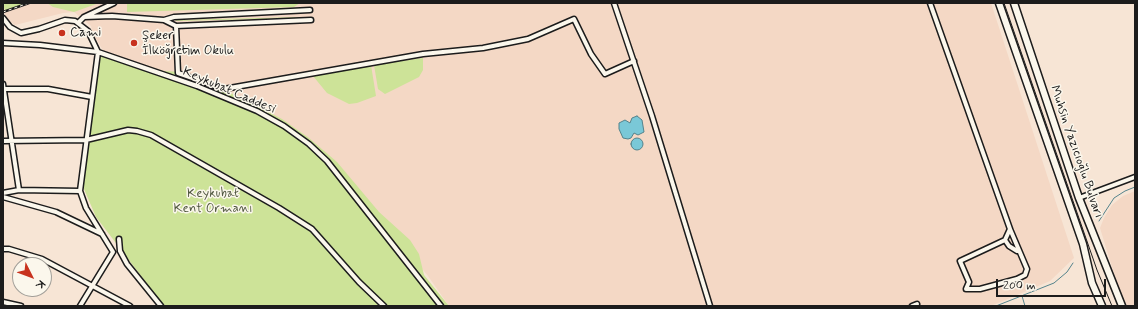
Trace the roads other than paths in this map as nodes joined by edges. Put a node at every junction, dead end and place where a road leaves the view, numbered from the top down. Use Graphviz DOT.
graph roads {
  1 [pos="114,3"];
  2 [pos="614,3"];
  3 [pos="930,3"];
  4 [pos="999,3"];
  5 [pos="1014,3"];
  6 [pos="310,10"];
  7 [pos="84,17"];
  8 [pos="3,18"];
  9 [pos="164,20"];
  10 [pos="311,20"];
  11 [pos="78,23"];
  12 [pos="176,26"];
  13 [pos="3,43"];
  14 [pos="98,52"];
  15 [pos="634,60"];
  16 [pos="178,73"];
  17 [pos="180,80"];
  18 [pos="3,84"];
  19 [pos="3,89"];
  20 [pos="92,97"];
  21 [pos="12,139"];
  22 [pos="86,140"];
  23 [pos="3,141"];
  24 [pos="1135,177"];
  25 [pos="19,190"];
  26 [pos="80,191"];
  27 [pos="3,193"];
  28 [pos="3,196"];
  29 [pos="1079,198"];
  30 [pos="1010,229"];
  31 [pos="104,236"];
  32 [pos="119,238"];
  33 [pos="1005,240"];
  34 [pos="3,249"];
  35 [pos="1017,250"];
  36 [pos="92,286"];
  37 [pos="3,302"];
  38 [pos="917,304"];
  39 [pos="21,306"];
  40 [pos="80,306"];
  41 [pos="130,306"];
  42 [pos="161,306"];
  43 [pos="384,306"];
  44 [pos="441,306"];
  45 [pos="710,306"];
  46 [pos="912,306"];
  47 [pos="1102,306"];
  48 [pos="1122,306"];
  1 -- 7 [label="street"];
  2 -- 15 [label="street"];
  3 -- 30 [label="street"];
  4 -- 47 [label="highway, Muhsin Yazıcıoğlu Bulvarı"];
  5 -- 29 [label="highway, Muhsin Yazıcıoğlu Bulvarı"];
  6 -- 9 [label="street"];
  7 -- 9 [label="street"];
  7 -- 11 [label="street"];
  8 -- 11 [label="street"];
  9 -- 12 [label="street"];
  10 -- 12 [label="street"];
  11 -- 14 [label="street"];
  12 -- 16 [label="street"];
  13 -- 14 [label="street, Keykubat Caddesi"];
  14 -- 17 [label="street, Keykubat Caddesi"];
  14 -- 20 [label="street"];
  15 -- 16 [label="street"];
  15 -- 45 [label="street"];
  16 -- 17 [label="street"];
  17 -- 44 [label="street, Keykubat Caddesi"];
  18 -- 19 [label="street"];
  19 -- 20 [label="street"];
  19 -- 21 [label="street"];
  20 -- 22 [label="street"];
  21 -- 22 [label="street"];
  21 -- 23 [label="street"];
  21 -- 25 [label="street"];
  22 -- 26 [label="street"];
  22 -- 43 [label="street"];
  24 -- 29 [label="street"];
  25 -- 26 [label="street"];
  25 -- 27 [label="street"];
  26 -- 31 [label="street"];
  28 -- 31 [label="street"];
  29 -- 48 [label="highway, Muhsin Yazıcıoğlu Bulvarı"];
  30 -- 33 [label="street"];
  30 -- 35 [label="street"];
  31 -- 36 [label="street"];
  32 -- 42 [label="street"];
  33 -- 35 [label="street"];
  33 -- 35 [label="street"];
  34 -- 36 [label="street"];
  36 -- 40 [label="street"];
  36 -- 41 [label="street"];
  37 -- 39 [label="street"];
  38 -- 46 [label="street"];
}
